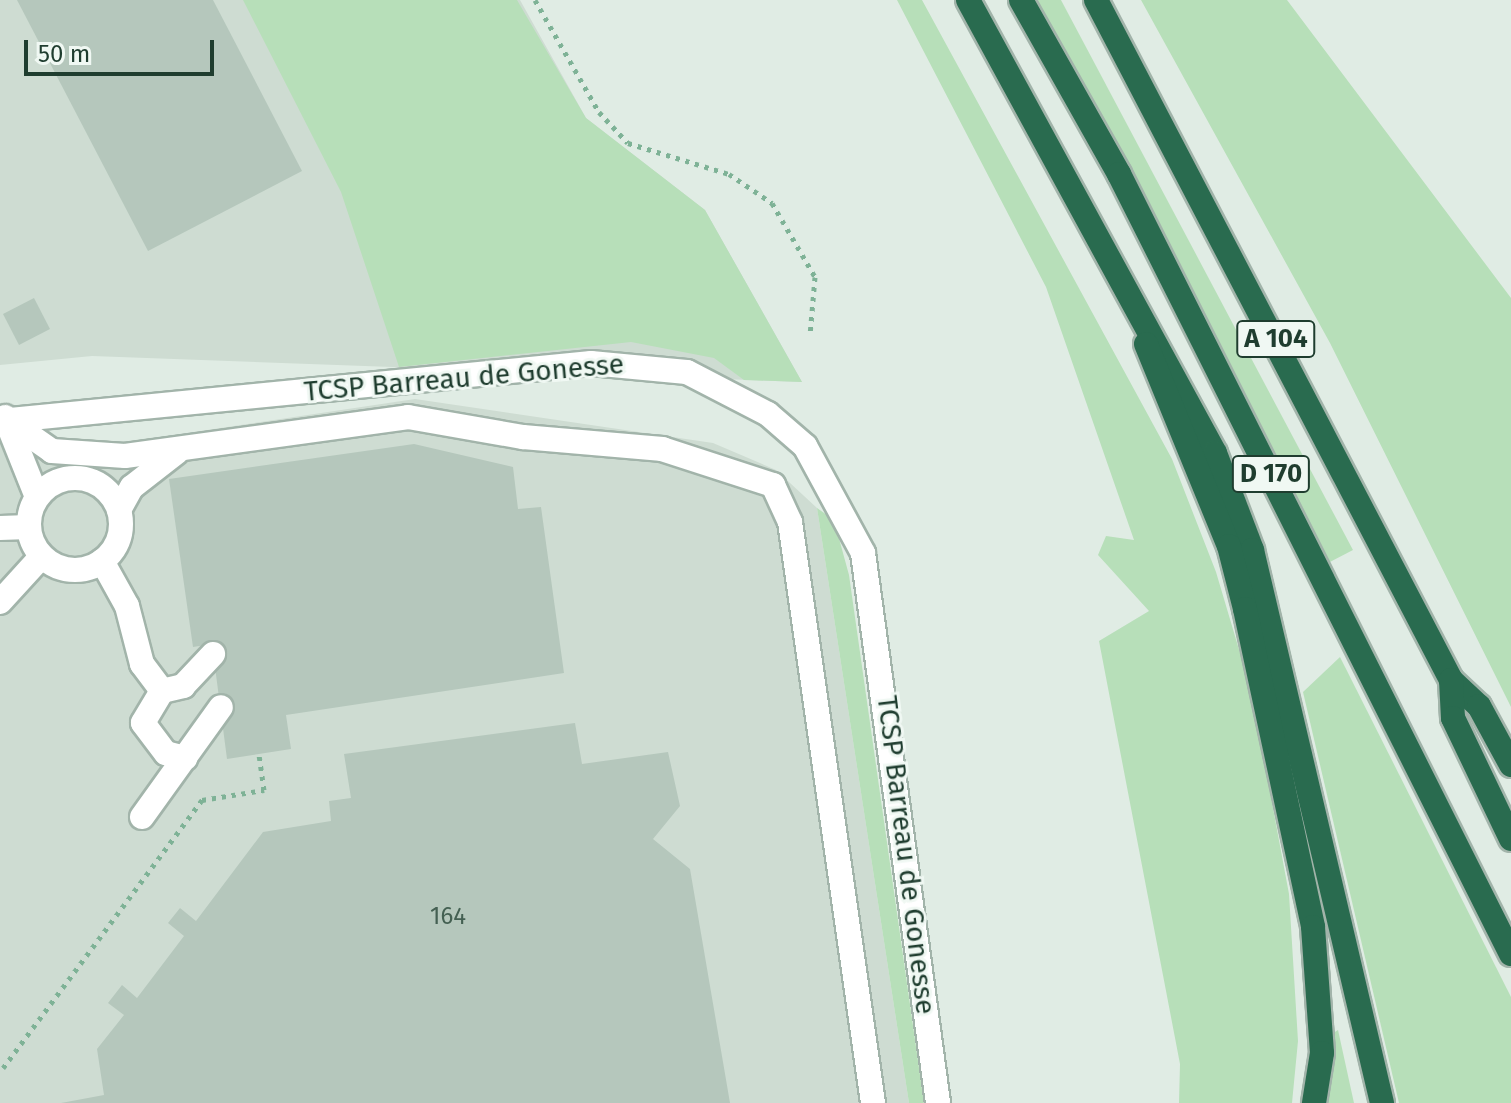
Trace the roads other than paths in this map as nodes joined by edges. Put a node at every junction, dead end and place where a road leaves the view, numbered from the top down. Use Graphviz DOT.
graph roads {
  1 [pos="968,0"];
  2 [pos="1021,0"];
  3 [pos="1096,0"];
  4 [pos="1137,310"];
  5 [pos="3,418"];
  6 [pos="183,449"];
  7 [pos="125,456"];
  8 [pos="95,482"];
  9 [pos="37,497"];
  10 [pos="119,510"];
  11 [pos="29,527"];
  12 [pos="0,528"];
  13 [pos="42,556"];
  14 [pos="102,561"];
  15 [pos="0,602"];
  16 [pos="213,654"];
  17 [pos="1451,680"];
  18 [pos="162,691"];
  19 [pos="221,707"];
  20 [pos="185,758"];
  21 [pos="1511,765"];
  22 [pos="142,817"];
  23 [pos="1511,839"];
  24 [pos="1511,954"];
  25 [pos="873,1103"];
  26 [pos="938,1103"];
  27 [pos="1314,1103"];
  28 [pos="1382,1103"];
  1 -- 4 [label="highway"];
  2 -- 24 [label="highway, D 170"];
  3 -- 17 [label="highway, A 104"];
  4 -- 27 [label="highway"];
  4 -- 28 [label="highway"];
  5 -- 7 [label="street"];
  5 -- 9 [label="street"];
  5 -- 26 [label="street, TCSP Barreau de Gonesse"];
  6 -- 7 [label="street"];
  6 -- 10 [label="street"];
  6 -- 25 [label="street"];
  7 -- 8 [label="street"];
  8 -- 9 [label="street"];
  8 -- 10 [label="street"];
  9 -- 11 [label="street"];
  10 -- 14 [label="street"];
  11 -- 12 [label="street"];
  11 -- 13 [label="street"];
  13 -- 14 [label="street"];
  13 -- 15 [label="street"];
  14 -- 18 [label="street"];
  16 -- 18 [label="street"];
  17 -- 21 [label="highway, A 104"];
  17 -- 23 [label="highway"];
  18 -- 20 [label="street"];
  19 -- 20 [label="street"];
  20 -- 22 [label="street"];
}
